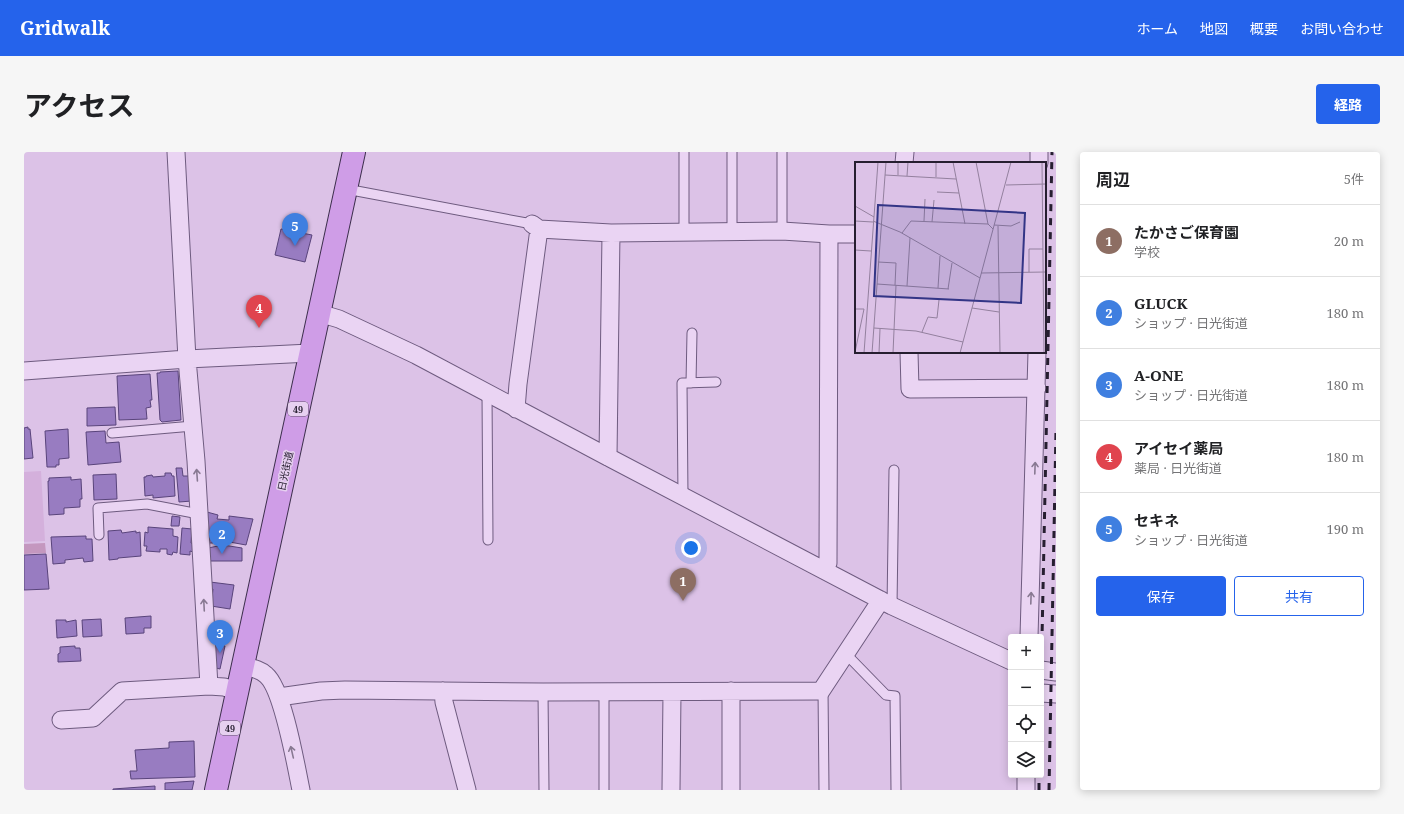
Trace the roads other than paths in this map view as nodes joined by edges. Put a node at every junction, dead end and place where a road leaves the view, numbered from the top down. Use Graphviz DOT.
graph roads {
  1 [pos="176,152"];
  2 [pos="354,152"];
  3 [pos="684,152"];
  4 [pos="732,152"];
  5 [pos="782,152"];
  6 [pos="346,189"];
  7 [pos="535,227"];
  8 [pos="782,231"];
  9 [pos="611,233"];
  10 [pos="684,233"];
  11 [pos="732,233"];
  12 [pos="829,234"];
  13 [pos="855,234"];
  14 [pos="319,313"];
  15 [pos="692,333"];
  16 [pos="909,353"];
  17 [pos="1037,353"];
  18 [pos="310,354"];
  19 [pos="187,359"];
  20 [pos="24,371"];
  21 [pos="716,382"];
  22 [pos="691,383"];
  23 [pos="1037,388"];
  24 [pos="487,393"];
  25 [pos="516,409"];
  26 [pos="193,426"];
  27 [pos="112,432"];
  28 [pos="608,457"];
  29 [pos="894,470"];
  30 [pos="683,496"];
  31 [pos="199,514"];
  32 [pos="99,535"];
  33 [pos="488,540"];
  34 [pos="825,570"];
  35 [pos="887,603"];
  36 [pos="1029,634"];
  37 [pos="846,654"];
  38 [pos="1008,660"];
  39 [pos="243,666"];
  40 [pos="1044,670"];
  41 [pos="1056,672"];
  42 [pos="209,686"];
  43 [pos="823,689"];
  44 [pos="238,691"];
  45 [pos="443,691"];
  46 [pos="731,691"];
  47 [pos="542,692"];
  48 [pos="604,692"];
  49 [pos="672,692"];
  50 [pos="1044,693"];
  51 [pos="1056,694"];
  52 [pos="279,697"];
  53 [pos="61,720"];
  54 [pos="1026,778"];
  55 [pos="216,790"];
  56 [pos="301,790"];
  57 [pos="467,790"];
  58 [pos="544,790"];
  59 [pos="604,790"];
  60 [pos="671,790"];
  61 [pos="731,790"];
  62 [pos="824,790"];
  63 [pos="896,790"];
  64 [pos="1026,790"];
  1 -- 19 [label="street"];
  2 -- 6 [label="main road, 日光街道 / 49"];
  3 -- 10 [label="lane"];
  4 -- 11 [label="lane"];
  5 -- 8 [label="lane"];
  6 -- 7 [label="lane"];
  6 -- 14 [label="main road, 日光街道 / 49"];
  7 -- 9 [label="street"];
  7 -- 25 [label="street"];
  8 -- 11 [label="street"];
  8 -- 12 [label="street"];
  9 -- 10 [label="street"];
  9 -- 28 [label="street"];
  10 -- 11 [label="street"];
  12 -- 13 [label="street"];
  12 -- 34 [label="street"];
  14 -- 18 [label="main road, 日光街道 / 49"];
  14 -- 24 [label="street"];
  15 -- 22 [label="lane"];
  16 -- 23 [label="street"];
  17 -- 23 [label="street"];
  18 -- 19 [label="street"];
  18 -- 39 [label="main road, 日光街道 / 49"];
  19 -- 20 [label="street"];
  19 -- 26 [label="street"];
  21 -- 22 [label="lane"];
  22 -- 30 [label="lane"];
  36 -- 23 [label="street, one-way"];
  24 -- 25 [label="street"];
  24 -- 33 [label="lane"];
  25 -- 28 [label="street"];
  26 -- 27 [label="lane"];
  31 -- 26 [label="street, one-way"];
  28 -- 30 [label="street"];
  29 -- 35 [label="lane"];
  30 -- 34 [label="street"];
  31 -- 32 [label="lane"];
  42 -- 31 [label="street, one-way"];
  34 -- 35 [label="street"];
  35 -- 37 [label="street"];
  35 -- 38 [label="street"];
  37 -- 43 [label="street"];
  37 -- 63 [label="lane"];
  39 -- 44 [label="main road, 日光街道 / 49"];
  39 -- 52 [label="street"];
  40 -- 41 [label="street"];
  42 -- 44 [label="street"];
  42 -- 53 [label="street"];
  43 -- 46 [label="street"];
  43 -- 62 [label="lane"];
  44 -- 55 [label="main road, 日光街道 / 49"];
  45 -- 47 [label="street"];
  45 -- 52 [label="street"];
  45 -- 57 [label="street"];
  46 -- 49 [label="street"];
  46 -- 61 [label="street"];
  47 -- 48 [label="street"];
  47 -- 58 [label="lane"];
  48 -- 49 [label="street"];
  48 -- 59 [label="lane"];
  49 -- 60 [label="street"];
  50 -- 51 [label="street"];
  56 -- 52 [label="street, one-way"];
  54 -- 64 [label="street"];
}
